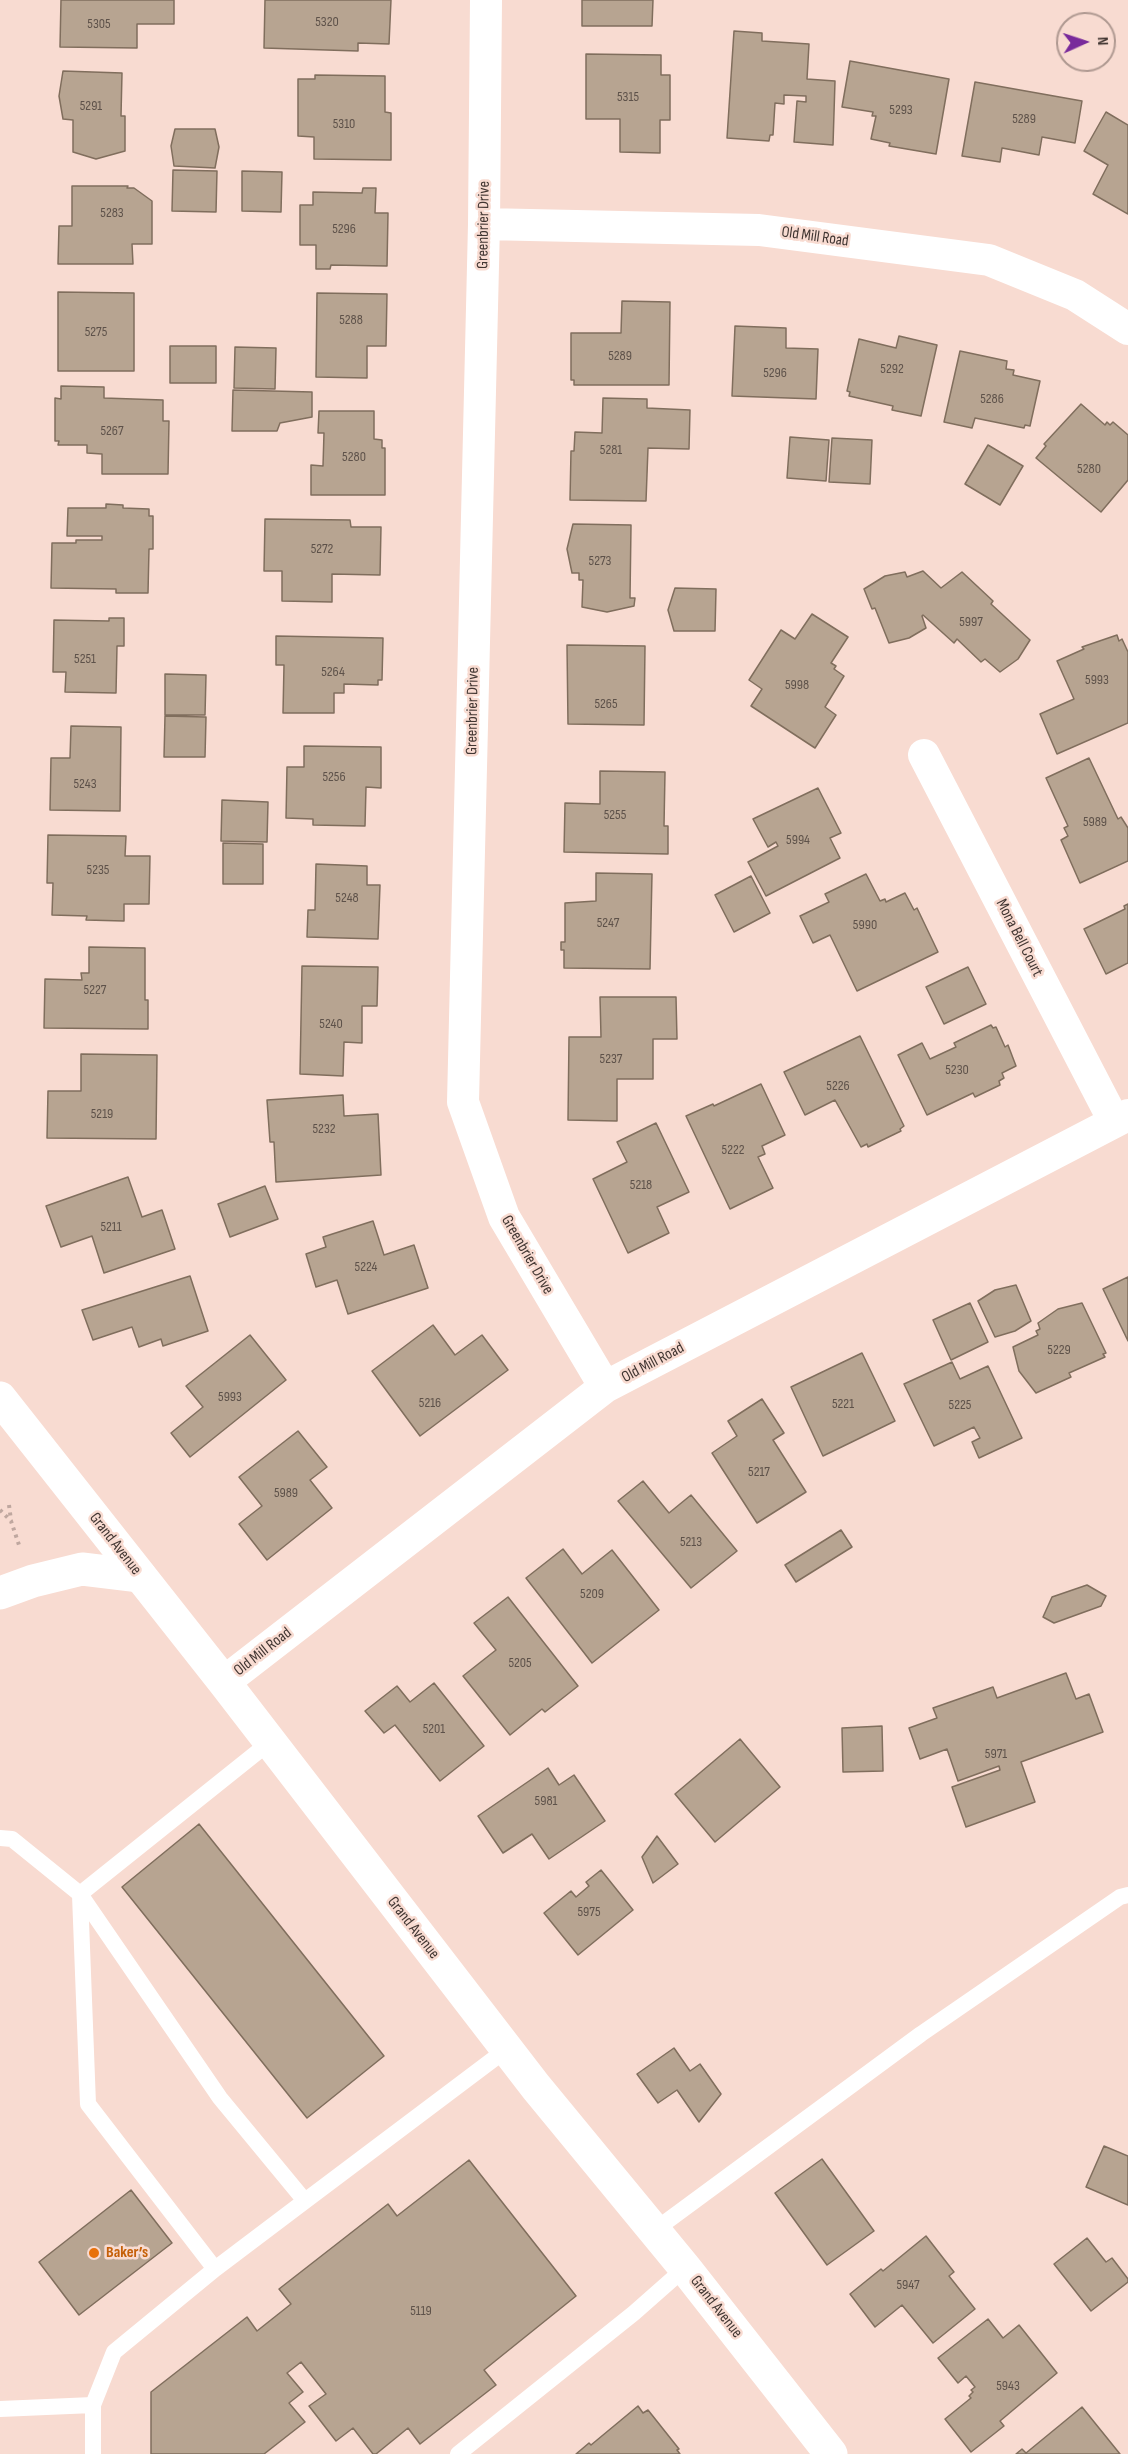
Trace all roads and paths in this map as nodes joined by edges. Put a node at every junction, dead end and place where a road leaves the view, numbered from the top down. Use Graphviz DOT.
graph roads {
  1 [pos="486,0"];
  2 [pos="484,224"];
  3 [pos="1128,329"];
  4 [pos="924,755"];
  5 [pos="1121,1118"];
  6 [pos="605,1387"];
  7 [pos="0,1398"];
  8 [pos="9,1505"];
  9 [pos="0,1510"];
  10 [pos="11,1521"];
  11 [pos="22,1554"];
  12 [pos="140,1575"];
  13 [pos="0,1593"];
  14 [pos="224,1682"];
  15 [pos="270,1742"];
  16 [pos="0,1838"];
  17 [pos="80,1894"];
  18 [pos="1128,1895"];
  19 [pos="507,2049"];
  20 [pos="305,2201"];
  21 [pos="655,2230"];
  22 [pos="686,2268"];
  23 [pos="215,2270"];
  24 [pos="93,2405"];
  25 [pos="0,2409"];
  26 [pos="93,2454"];
  27 [pos="458,2454"];
  28 [pos="831,2454"];
  1 -- 2 [label="street, Greenbrier Drive"];
  2 -- 3 [label="street, Old Mill Road"];
  2 -- 6 [label="street, Greenbrier Drive"];
  4 -- 5 [label="street, Mona Bell Court"];
  5 -- 6 [label="street, Old Mill Road"];
  6 -- 14 [label="street, Old Mill Road"];
  7 -- 12 [label="street, Grand Avenue"];
  8 -- 10 [label="path"];
  9 -- 10 [label="path"];
  10 -- 11 [label="path"];
  12 -- 13 [label="street"];
  12 -- 14 [label="street, Grand Avenue"];
  14 -- 15 [label="street, Grand Avenue"];
  15 -- 17 [label="lane"];
  15 -- 19 [label="street, Grand Avenue"];
  16 -- 17 [label="lane"];
  17 -- 20 [label="lane"];
  17 -- 23 [label="lane"];
  18 -- 21 [label="lane"];
  19 -- 20 [label="lane"];
  19 -- 21 [label="street, Grand Avenue"];
  20 -- 23 [label="lane"];
  21 -- 22 [label="street, Grand Avenue"];
  22 -- 27 [label="lane"];
  22 -- 28 [label="street, Grand Avenue"];
  23 -- 24 [label="lane"];
  24 -- 25 [label="lane"];
  24 -- 26 [label="lane"];
}
